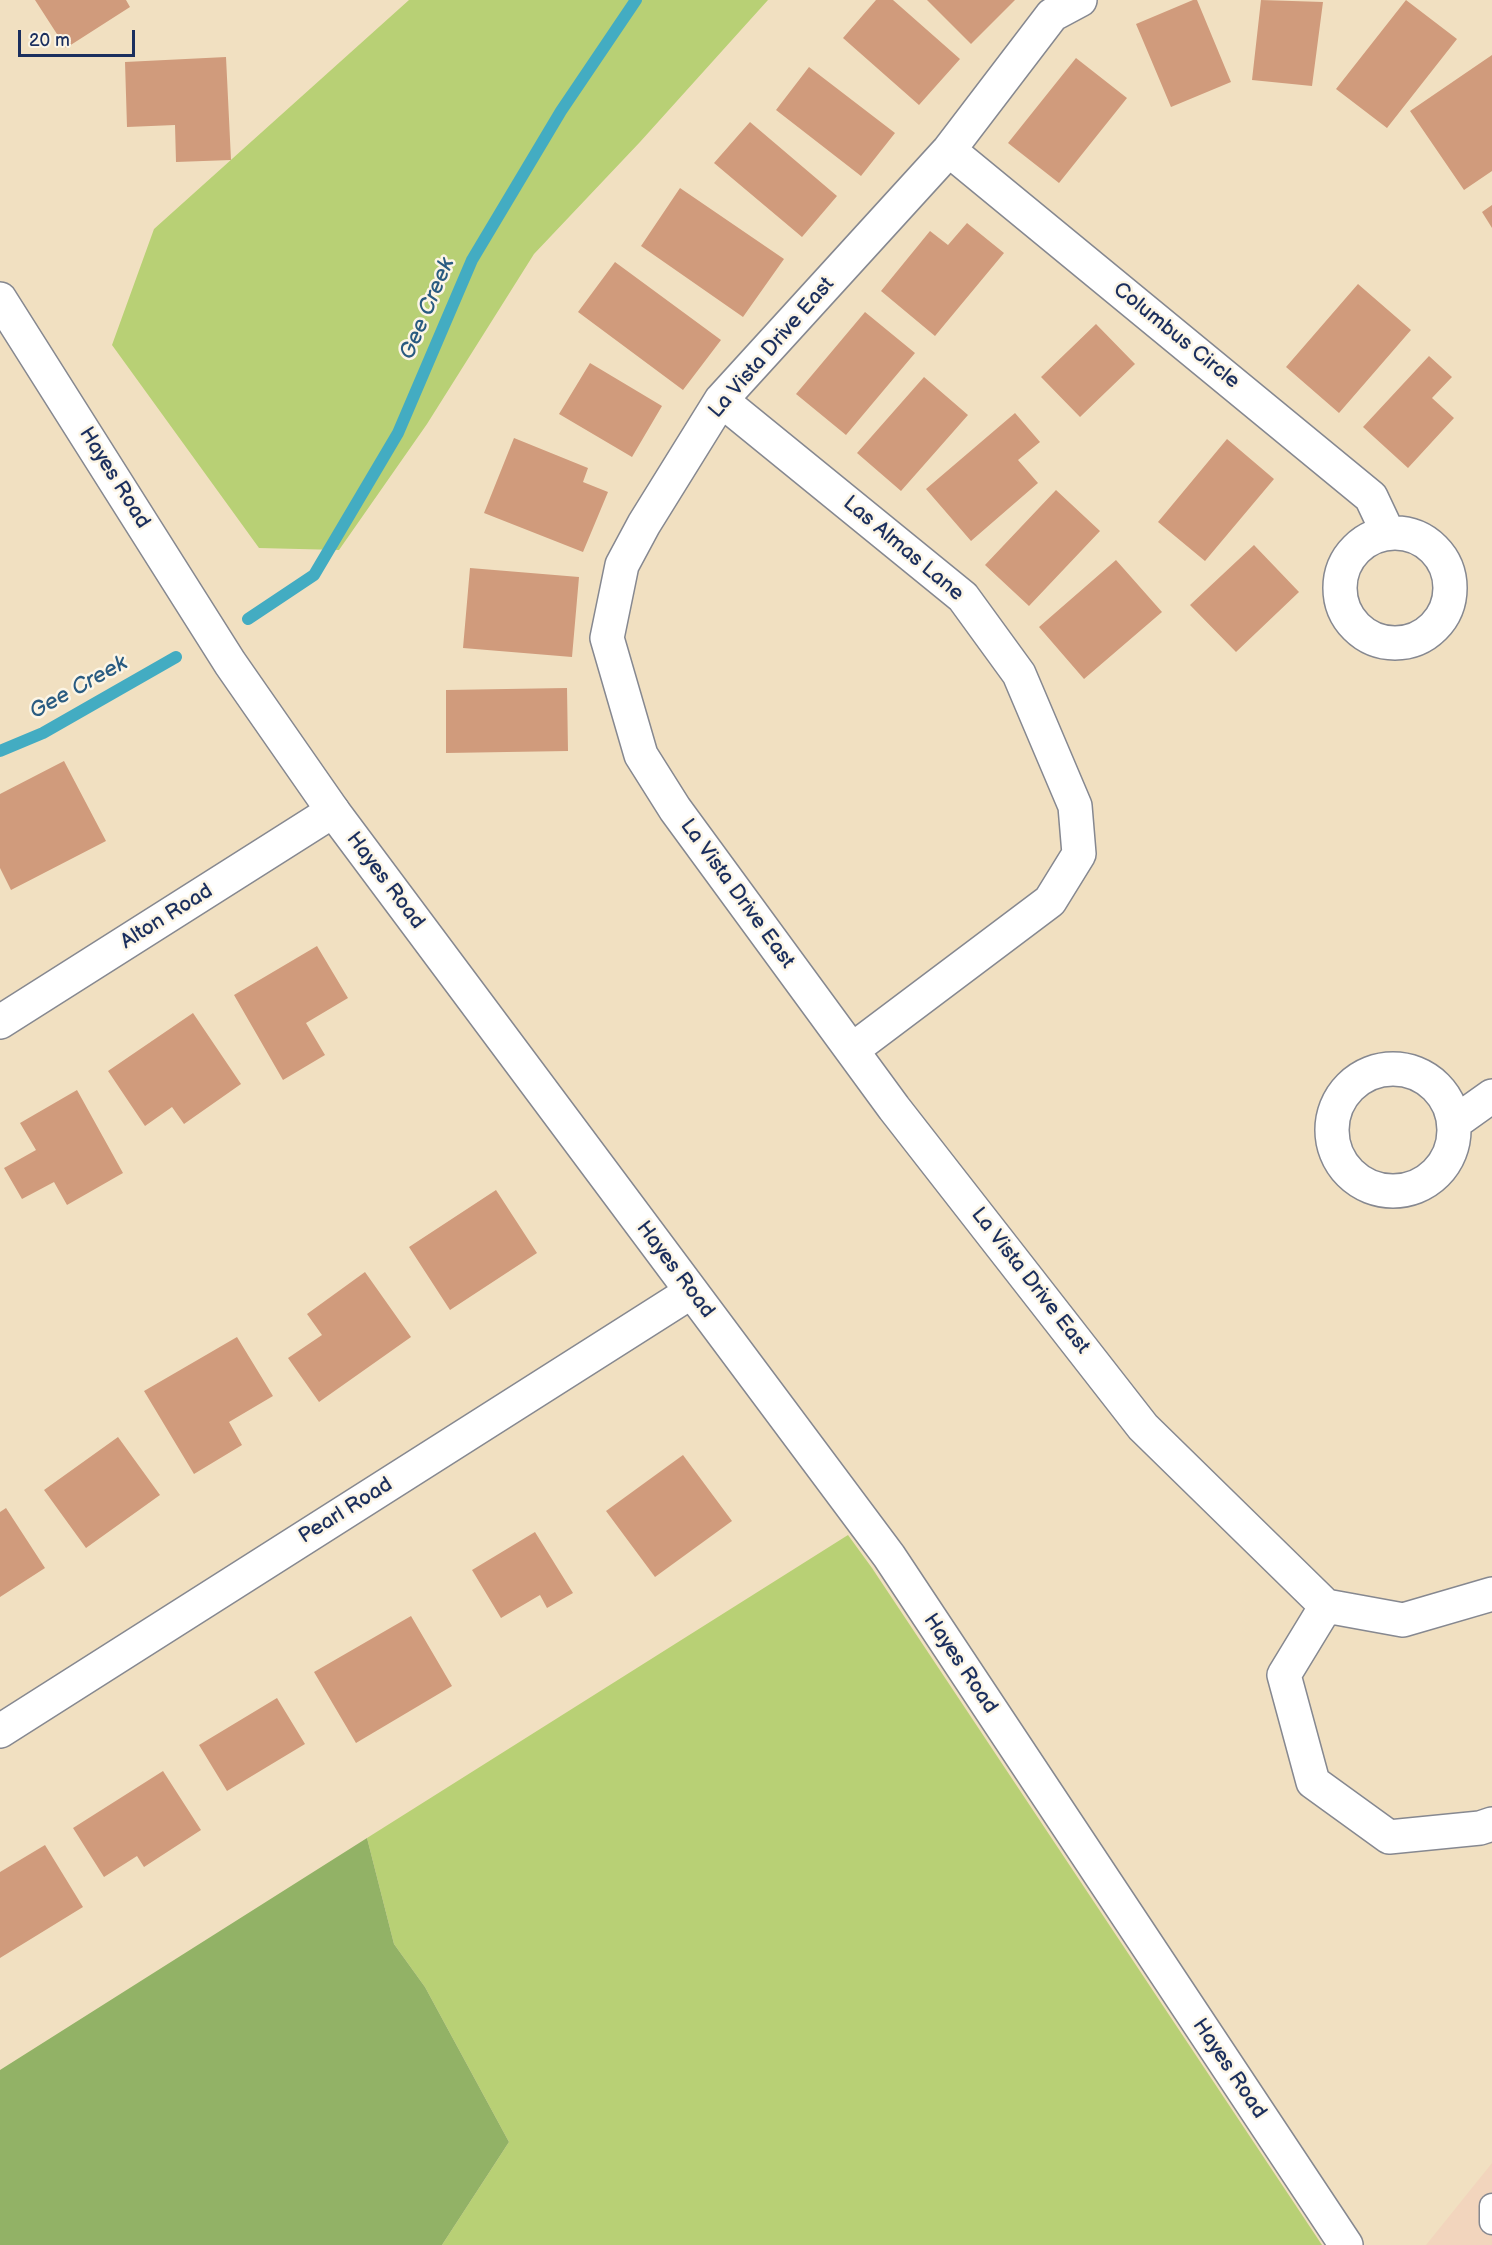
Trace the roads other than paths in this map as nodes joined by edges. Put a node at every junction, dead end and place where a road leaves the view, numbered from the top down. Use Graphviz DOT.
graph roads {
  1 [pos="1080,0"];
  2 [pos="949,150"];
  3 [pos="0,299"];
  4 [pos="721,400"];
  5 [pos="1388,533"];
  6 [pos="333,811"];
  7 [pos="0,1022"];
  8 [pos="852,1050"];
  9 [pos="1492,1096"];
  10 [pos="1454,1123"];
  11 [pos="691,1292"];
  12 [pos="1492,1594"];
  13 [pos="1326,1606"];
  14 [pos="0,1731"];
  15 [pos="1492,1824"];
  16 [pos="1492,2206"];
  17 [pos="1492,2222"];
  18 [pos="1346,2245"];
  1 -- 2 [label="street, La Vista Drive East"];
  2 -- 4 [label="street, La Vista Drive East"];
  2 -- 5 [label="street, Columbus Circle"];
  3 -- 6 [label="street, Hayes Road"];
  4 -- 8 [label="street, La Vista Drive East"];
  4 -- 8 [label="street, Las Almas Lane"];
  6 -- 7 [label="street, Alton Road"];
  6 -- 11 [label="street, Hayes Road"];
  8 -- 13 [label="street, La Vista Drive East"];
  9 -- 10 [label="street"];
  11 -- 14 [label="street, Pearl Road"];
  11 -- 18 [label="street, Hayes Road"];
  12 -- 13 [label="street"];
  13 -- 15 [label="street"];
  16 -- 17 [label="lane"];
}
